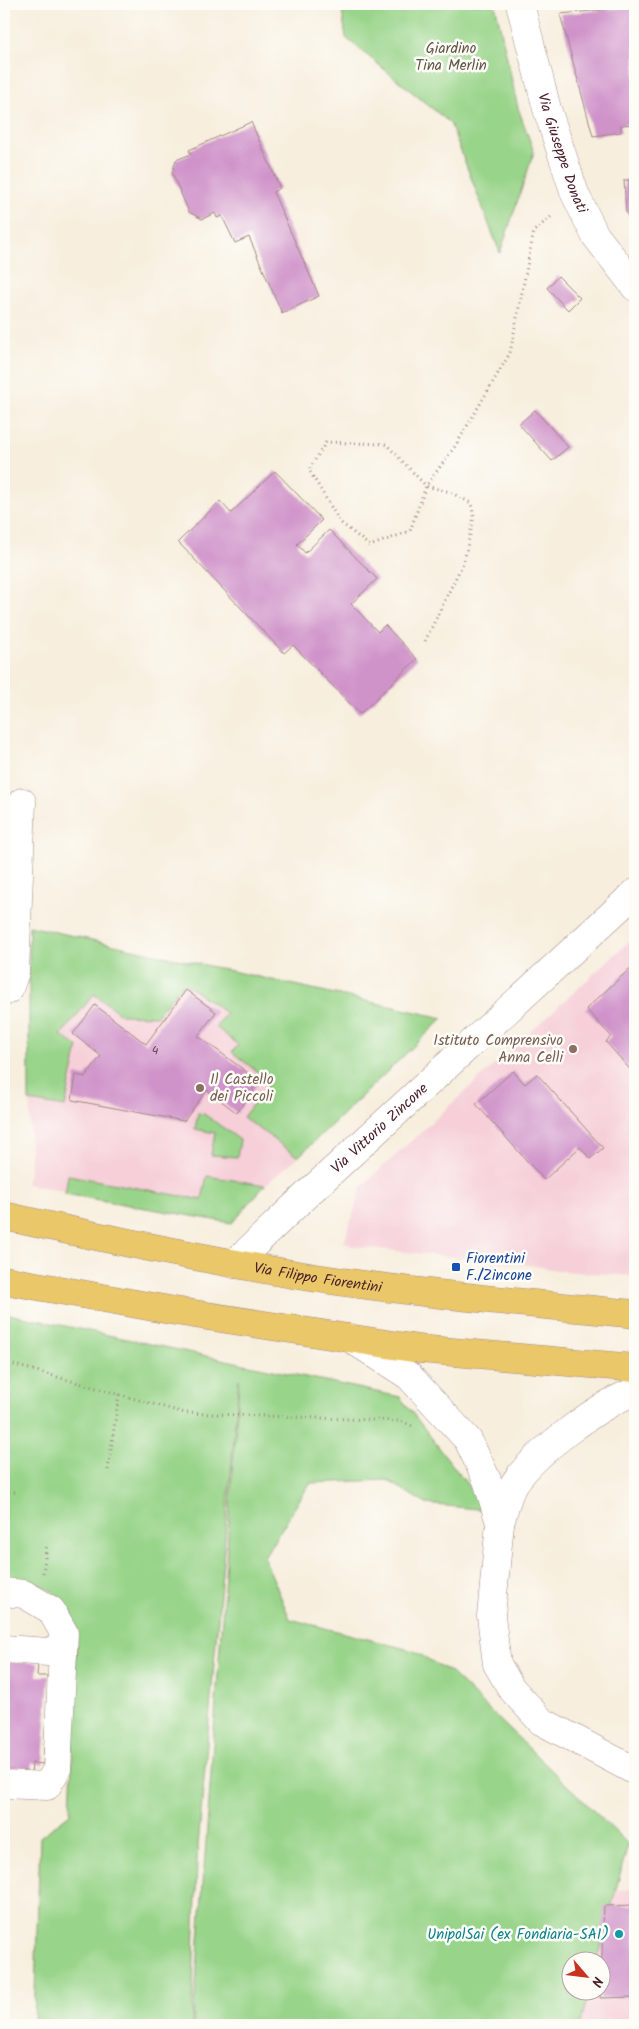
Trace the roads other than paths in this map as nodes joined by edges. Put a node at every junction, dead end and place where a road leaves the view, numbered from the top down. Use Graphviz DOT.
graph roads {
  1 [pos="520,4"];
  2 [pos="635,287"];
  3 [pos="22,802"];
  4 [pos="635,893"];
  5 [pos="4,992"];
  6 [pos="4,1216"];
  7 [pos="234,1264"];
  8 [pos="4,1280"];
  9 [pos="635,1314"];
  10 [pos="350,1338"];
  11 [pos="635,1368"];
  12 [pos="635,1392"];
  13 [pos="500,1523"];
  14 [pos="4,1592"];
  15 [pos="4,1650"];
  16 [pos="63,1653"];
  17 [pos="635,1771"];
  18 [pos="4,1784"];
  19 [pos="4,1798"];
  1 -- 2 [label="street, Via Giuseppe Donati"];
  3 -- 5 [label="street"];
  4 -- 7 [label="street, Via Vittorio Zincone"];
  6 -- 7 [label="main road, Via Filippo Fiorentini"];
  7 -- 9 [label="main road, Via Filippo Fiorentini"];
  8 -- 10 [label="main road"];
  10 -- 11 [label="main road"];
  10 -- 13 [label="street"];
  12 -- 13 [label="street"];
  13 -- 17 [label="street"];
  14 -- 16 [label="street"];
  15 -- 16 [label="street"];
  16 -- 18 [label="street"];
  18 -- 19 [label="street"];
}
